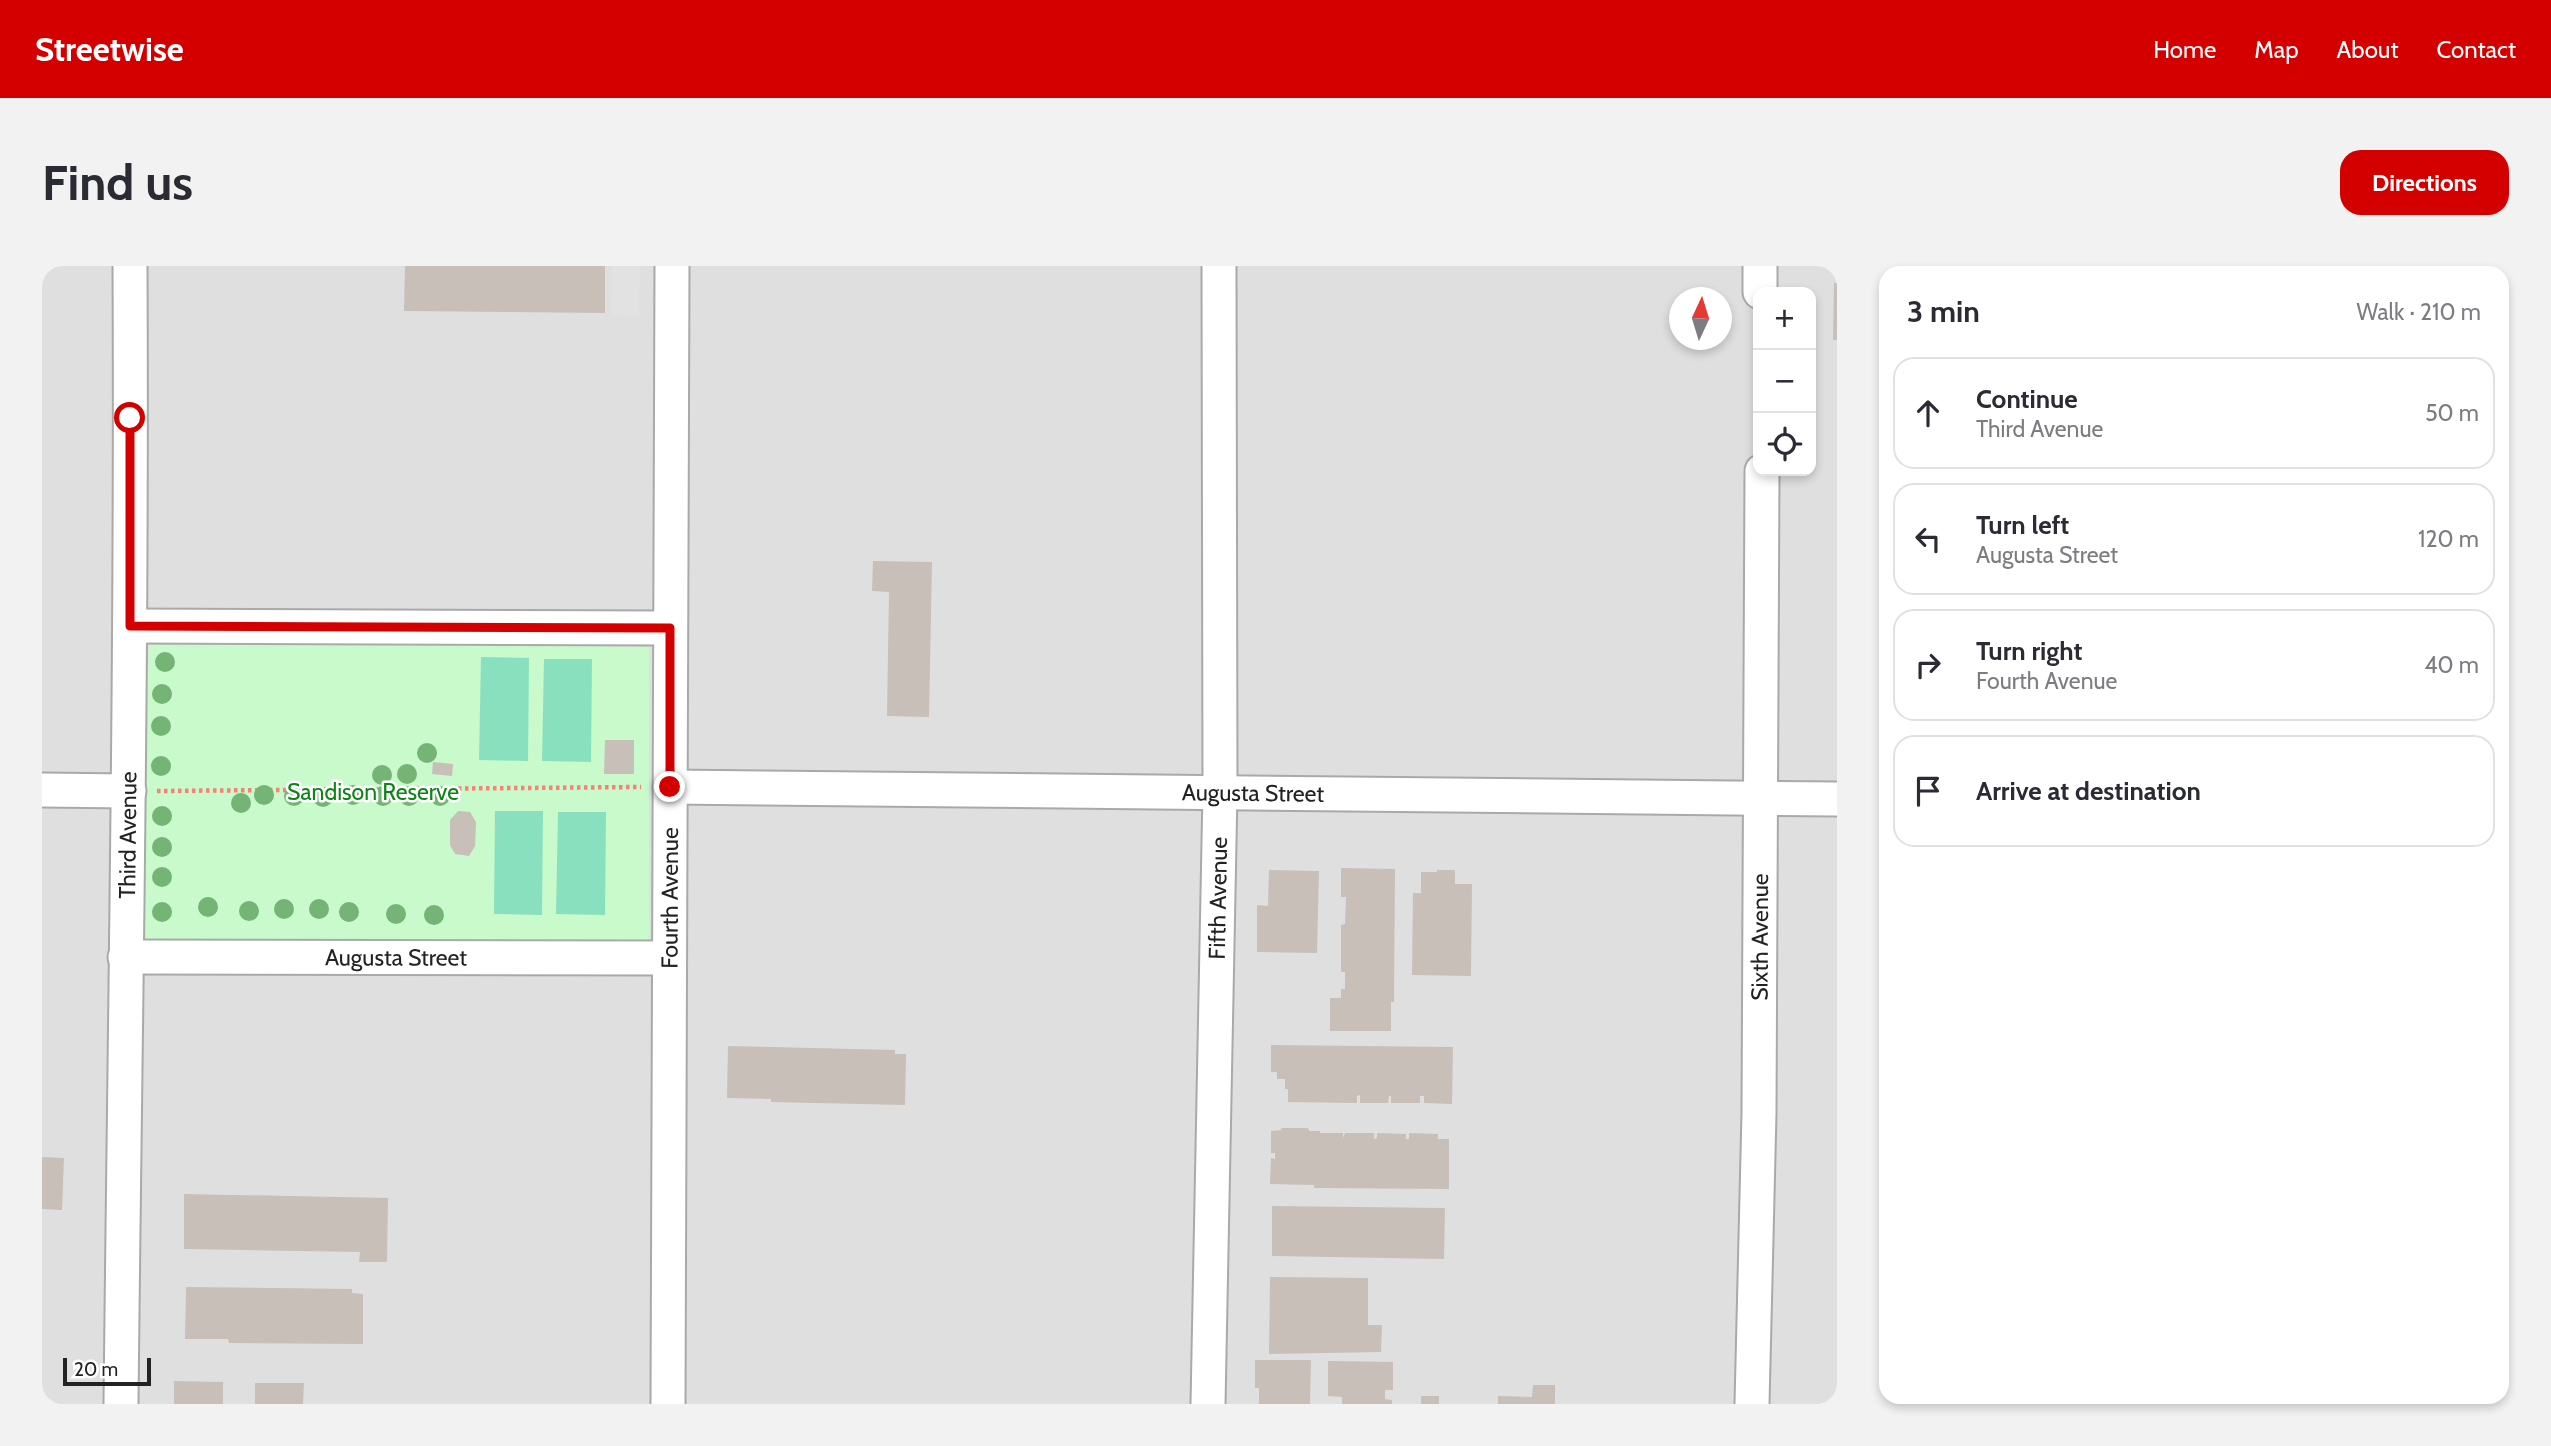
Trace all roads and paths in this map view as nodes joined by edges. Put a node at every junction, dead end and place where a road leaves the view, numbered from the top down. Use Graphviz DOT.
graph roads {
  1 [pos="130,266"];
  2 [pos="672,266"];
  3 [pos="1219,266"];
  4 [pos="1760,266"];
  5 [pos="1760,287"];
  6 [pos="1762,476"];
  7 [pos="130,626"];
  8 [pos="670,628"];
  9 [pos="670,787"];
  10 [pos="42,790"];
  11 [pos="130,791"];
  12 [pos="1220,791"];
  13 [pos="1760,798"];
  14 [pos="1837,799"];
  15 [pos="125,957"];
  16 [pos="669,958"];
  17 [pos="121,1404"];
  18 [pos="667,1404"];
  19 [pos="1208,1404"];
  20 [pos="1752,1404"];
  1 -- 7 [label="street, Third Avenue"];
  2 -- 8 [label="street, Fourth Avenue"];
  3 -- 12 [label="street, Fifth Avenue"];
  4 -- 5 [label="street"];
  6 -- 13 [label="street, Sixth Avenue"];
  7 -- 8 [label="street"];
  7 -- 11 [label="street, Third Avenue"];
  8 -- 9 [label="street, Fourth Avenue"];
  9 -- 11 [label="path"];
  9 -- 12 [label="street, Augusta Street"];
  9 -- 16 [label="street, Fourth Avenue"];
  10 -- 11 [label="street"];
  11 -- 15 [label="street, Third Avenue"];
  12 -- 13 [label="street, Augusta Street"];
  12 -- 19 [label="street, Fifth Avenue"];
  13 -- 14 [label="street, Augusta Street"];
  13 -- 20 [label="street, Sixth Avenue"];
  15 -- 16 [label="street, Augusta Street"];
  15 -- 17 [label="street, Third Avenue"];
  16 -- 18 [label="street, Fourth Avenue"];
}
